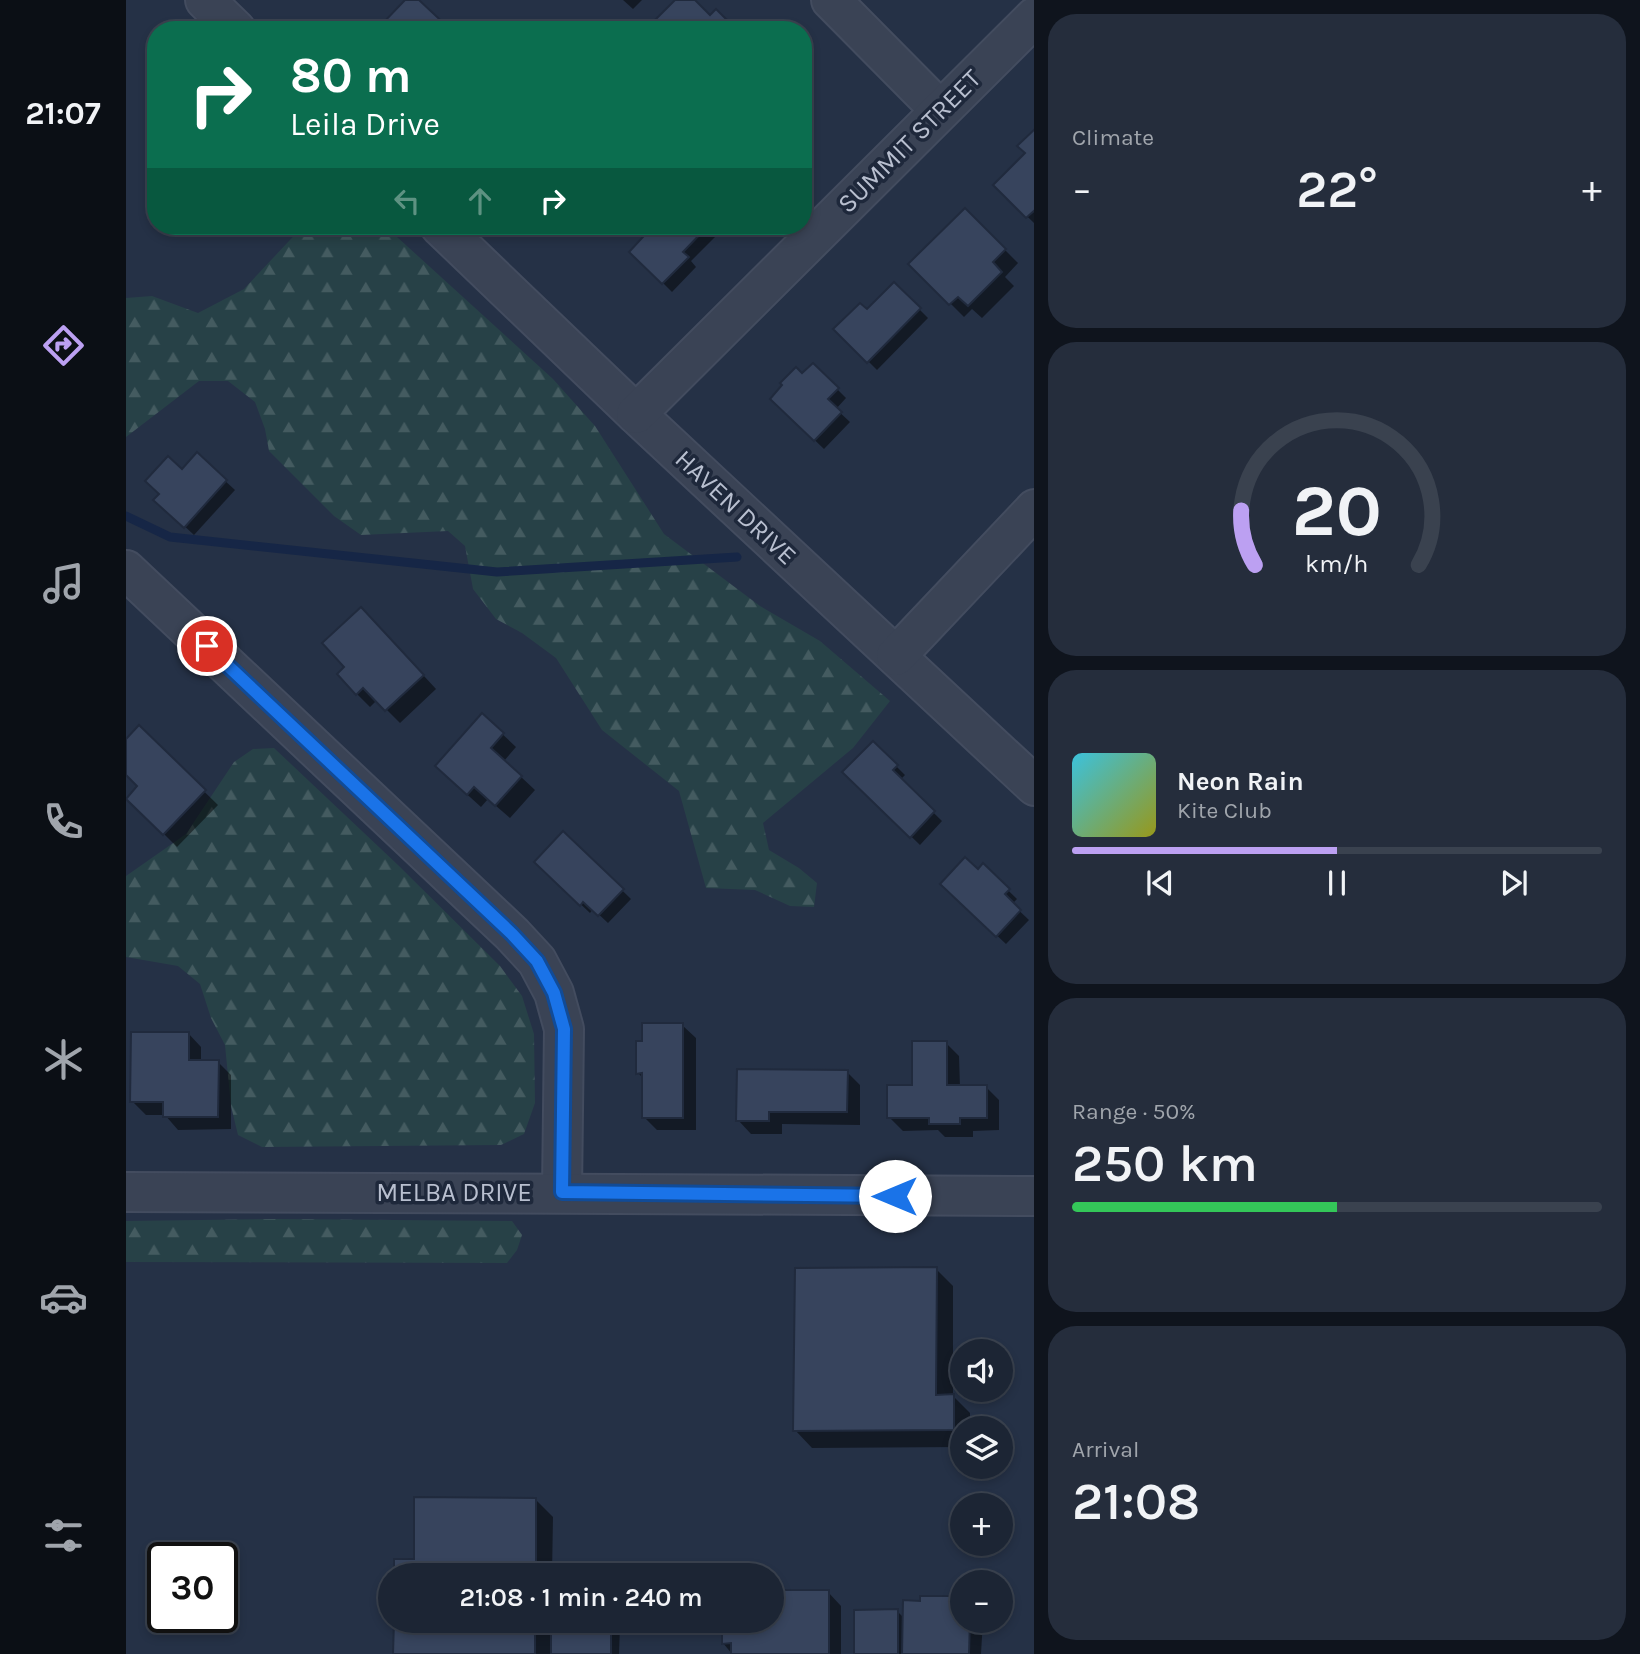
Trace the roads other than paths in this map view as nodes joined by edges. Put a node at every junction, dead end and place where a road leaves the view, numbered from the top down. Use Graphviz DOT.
graph roads {
  1 [pos="205,0"];
  2 [pos="831,0"];
  3 [pos="1034,17"];
  4 [pos="227,21"];
  5 [pos="940,110"];
  6 [pos="449,235"];
  7 [pos="636,414"];
  8 [pos="1034,509"];
  9 [pos="126,570"];
  10 [pos="896,656"];
  11 [pos="1034,785"];
  12 [pos="126,1192"];
  13 [pos="562,1192"];
  14 [pos="1034,1196"];
  1 -- 4 [label="street"];
  2 -- 5 [label="street"];
  3 -- 5 [label="street, SUMMIT STREET"];
  5 -- 7 [label="street, SUMMIT STREET"];
  6 -- 7 [label="street, HAVEN DRIVE"];
  7 -- 10 [label="street, HAVEN DRIVE"];
  8 -- 10 [label="street"];
  9 -- 13 [label="street"];
  10 -- 11 [label="street, HAVEN DRIVE"];
  12 -- 13 [label="street, MELBA DRIVE"];
  13 -- 14 [label="street, MELBA DRIVE"];
}
